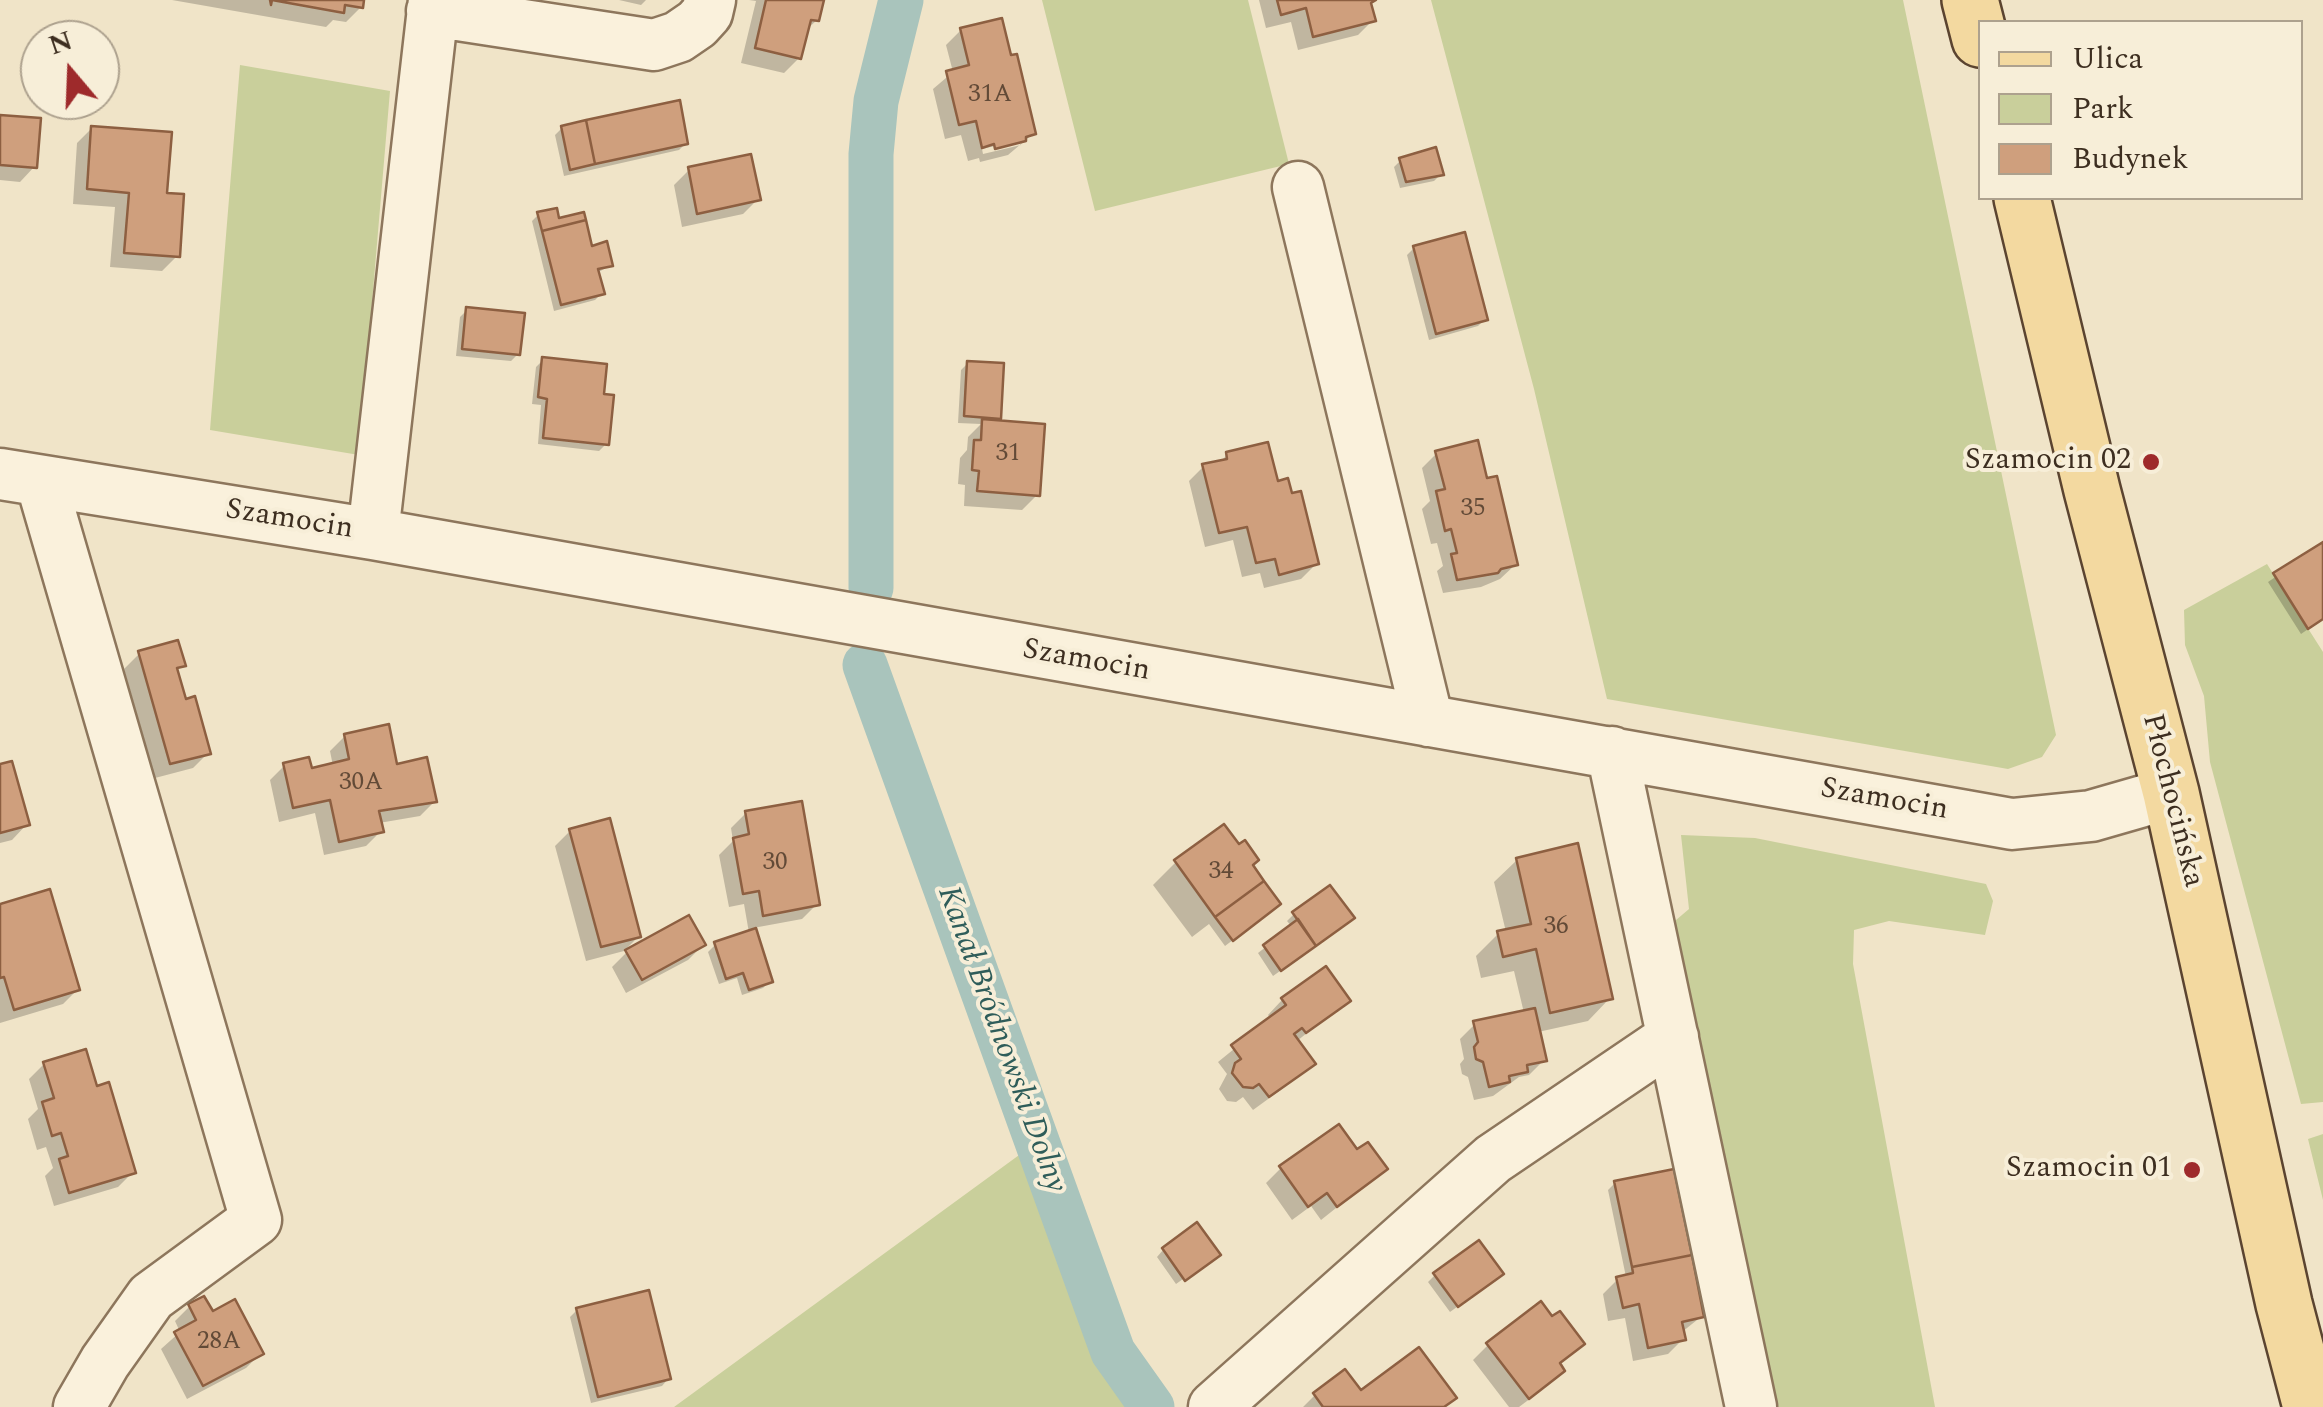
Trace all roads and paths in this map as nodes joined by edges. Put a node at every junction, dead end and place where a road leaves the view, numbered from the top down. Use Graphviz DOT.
graph roads {
  1 [pos="710,0"];
  2 [pos="1970,0"];
  3 [pos="433,6"];
  4 [pos="1978,30"];
  5 [pos="1298,187"];
  6 [pos="2022,200"];
  7 [pos="20,478"];
  8 [pos="373,534"];
  9 [pos="1428,721"];
  10 [pos="1612,752"];
  11 [pos="2171,793"];
  12 [pos="1673,1038"];
  13 [pos="79,1407"];
  14 [pos="1214,1407"];
  15 [pos="1751,1407"];
  16 [pos="2311,1407"];
  1 -- 3 [label="street"];
  2 -- 4 [label="main road"];
  3 -- 8 [label="street"];
  5 -- 9 [label="street"];
  6 -- 11 [label="main road, Płochocińska"];
  7 -- 8 [label="street, Szamocin"];
  7 -- 13 [label="street"];
  8 -- 9 [label="street, Szamocin"];
  9 -- 10 [label="street, Szamocin"];
  10 -- 11 [label="street, Szamocin"];
  10 -- 12 [label="street"];
  11 -- 16 [label="main road, Płochocińska"];
  12 -- 14 [label="street"];
  12 -- 15 [label="street"];
}
